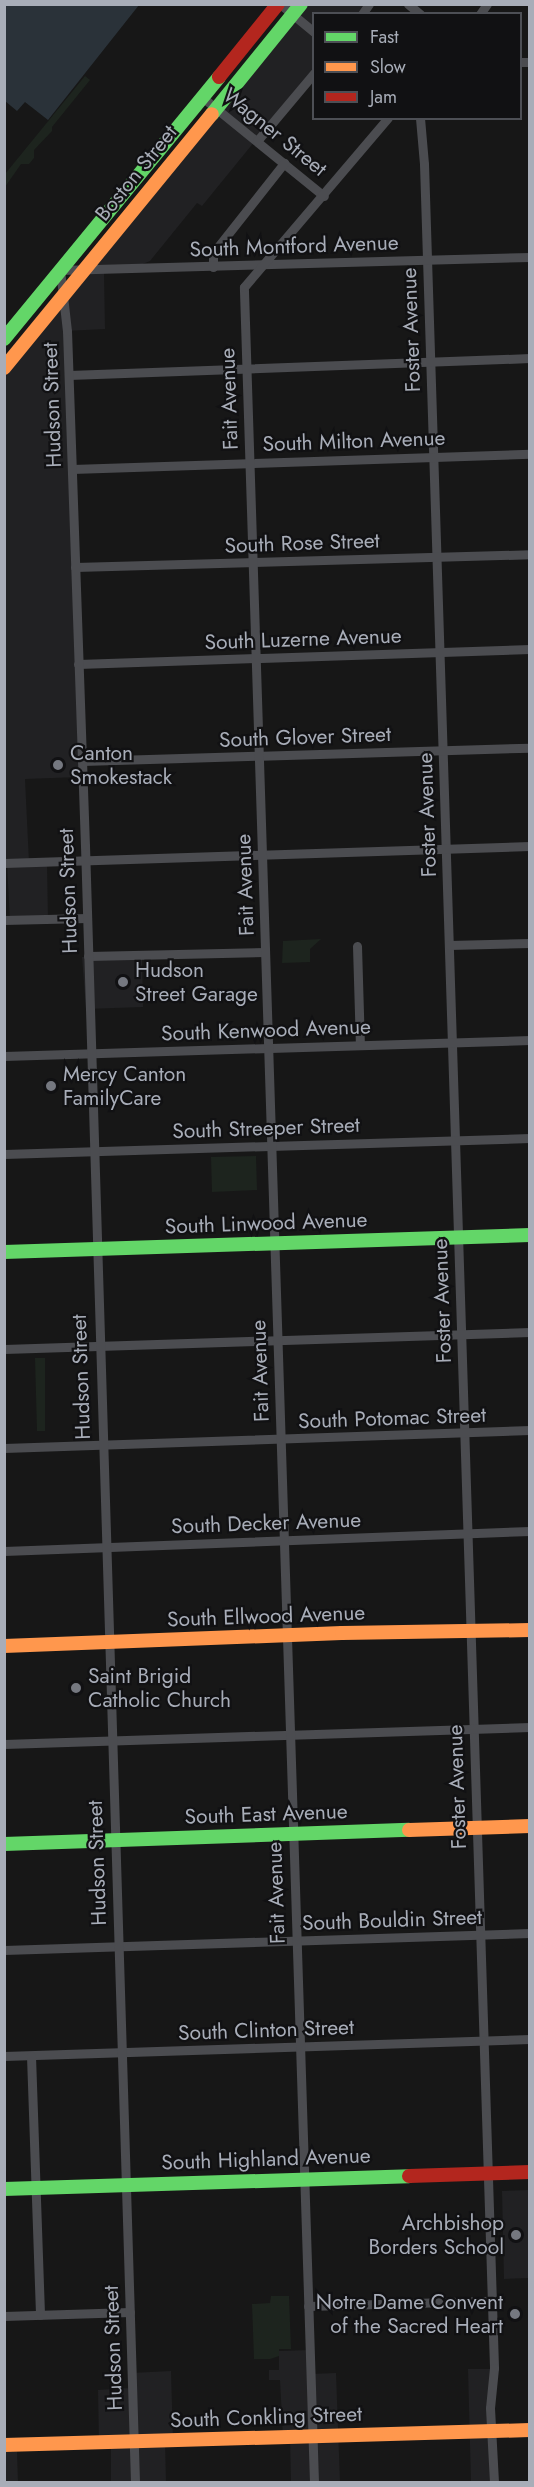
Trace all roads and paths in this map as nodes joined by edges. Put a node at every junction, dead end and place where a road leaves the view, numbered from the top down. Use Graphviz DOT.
graph roads {
  1 [pos="279,4"];
  2 [pos="297,10"];
  3 [pos="312,29"];
  4 [pos="312,75"];
  5 [pos="202,97"];
  6 [pos="216,108"];
  7 [pos="386,120"];
  8 [pos="420,120"];
  9 [pos="257,141"];
  10 [pos="284,163"];
  11 [pos="324,196"];
  12 [pos="530,257"];
  13 [pos="427,260"];
  14 [pos="263,266"];
  15 [pos="213,267"];
  16 [pos="60,270"];
  17 [pos="83,271"];
  18 [pos="64,294"];
  19 [pos="4,339"];
  20 [pos="530,358"];
  21 [pos="430,361"];
  22 [pos="246,366"];
  23 [pos="4,368"];
  24 [pos="69,375"];
  25 [pos="530,454"];
  26 [pos="433,456"];
  27 [pos="249,463"];
  28 [pos="72,469"];
  29 [pos="530,554"];
  30 [pos="437,557"];
  31 [pos="253,563"];
  32 [pos="75,567"];
  33 [pos="530,649"];
  34 [pos="440,652"];
  35 [pos="256,658"];
  36 [pos="80,664"];
  37 [pos="530,748"];
  38 [pos="443,750"];
  39 [pos="259,756"];
  40 [pos="82,761"];
  41 [pos="530,846"];
  42 [pos="446,849"];
  43 [pos="262,855"];
  44 [pos="85,861"];
  45 [pos="4,863"];
  46 [pos="87,918"];
  47 [pos="4,920"];
  48 [pos="530,943"];
  49 [pos="449,945"];
  50 [pos="357,946"];
  51 [pos="265,952"];
  52 [pos="88,956"];
  53 [pos="530,1040"];
  54 [pos="452,1042"];
  55 [pos="360,1045"];
  56 [pos="268,1048"];
  57 [pos="90,1053"];
  58 [pos="4,1056"];
  59 [pos="530,1138"];
  60 [pos="456,1140"];
  61 [pos="271,1146"];
  62 [pos="93,1151"];
  63 [pos="4,1154"];
  64 [pos="530,1235"];
  65 [pos="458,1238"];
  66 [pos="274,1243"];
  67 [pos="95,1249"];
  68 [pos="4,1252"];
  69 [pos="530,1332"];
  70 [pos="460,1333"];
  71 [pos="277,1339"];
  72 [pos="98,1346"];
  73 [pos="4,1349"];
  74 [pos="530,1430"];
  75 [pos="464,1433"];
  76 [pos="280,1440"];
  77 [pos="101,1445"];
  78 [pos="4,1448"];
  79 [pos="530,1531"];
  80 [pos="466,1533"];
  81 [pos="283,1540"];
  82 [pos="105,1547"];
  83 [pos="4,1551"];
  84 [pos="530,1630"];
  85 [pos="470,1632"];
  86 [pos="286,1637"];
  87 [pos="108,1643"];
  88 [pos="4,1646"];
  89 [pos="530,1727"];
  90 [pos="473,1729"];
  91 [pos="289,1735"];
  92 [pos="111,1741"];
  93 [pos="4,1744"];
  94 [pos="530,1826"];
  95 [pos="476,1828"];
  96 [pos="292,1834"];
  97 [pos="114,1840"];
  98 [pos="4,1844"];
  99 [pos="530,1933"];
  100 [pos="480,1935"];
  101 [pos="296,1941"];
  102 [pos="117,1947"];
  103 [pos="4,1950"];
  104 [pos="530,2039"];
  105 [pos="484,2041"];
  106 [pos="300,2047"];
  107 [pos="121,2053"];
  108 [pos="4,2056"];
  109 [pos="31,2056"];
  110 [pos="530,2172"];
  111 [pos="488,2173"];
  112 [pos="304,2179"];
  113 [pos="125,2185"];
  114 [pos="35,2188"];
  115 [pos="4,2189"];
  116 [pos="492,2301"];
  117 [pos="308,2306"];
  118 [pos="130,2312"];
  119 [pos="39,2315"];
  120 [pos="4,2316"];
  121 [pos="530,2430"];
  122 [pos="491,2432"];
  123 [pos="312,2436"];
  124 [pos="134,2442"];
  125 [pos="4,2445"];
  126 [pos="135,2482"];
  127 [pos="314,2482"];
  128 [pos="494,2482"];
  1 -- 2 [label="street"];
  1 -- 5 [label="street, Boston Street"];
  2 -- 3 [label="street"];
  2 -- 6 [label="street, Boston Street"];
  4 -- 9 [label="street"];
  5 -- 6 [label="street, Wagner Street"];
  5 -- 16 [label="street, Boston Street"];
  6 -- 9 [label="street, Wagner Street"];
  6 -- 17 [label="street, Boston Street"];
  7 -- 11 [label="street, Fait Avenue"];
  8 -- 13 [label="street, Foster Avenue"];
  9 -- 10 [label="street, Wagner Street"];
  10 -- 11 [label="street, Wagner Street"];
  10 -- 15 [label="street"];
  11 -- 14 [label="street, Fait Avenue"];
  12 -- 13 [label="street, South Montford Avenue"];
  13 -- 14 [label="street, South Montford Avenue"];
  13 -- 21 [label="street, Foster Avenue"];
  14 -- 15 [label="street, South Montford Avenue"];
  14 -- 22 [label="street, Fait Avenue"];
  15 -- 17 [label="street, South Montford Avenue"];
  16 -- 17 [label="street, South Montford Avenue"];
  16 -- 18 [label="street, Hudson Street"];
  16 -- 19 [label="street, Boston Street"];
  17 -- 18 [label="street, Boston Street"];
  18 -- 23 [label="street, Boston Street"];
  18 -- 24 [label="street, Hudson Street"];
  20 -- 21 [label="street"];
  21 -- 22 [label="street"];
  21 -- 26 [label="street, Foster Avenue"];
  22 -- 24 [label="street"];
  22 -- 27 [label="street, Fait Avenue"];
  24 -- 28 [label="street, Hudson Street"];
  25 -- 26 [label="street, South Milton Avenue"];
  26 -- 27 [label="street, South Milton Avenue"];
  26 -- 30 [label="street, Foster Avenue"];
  27 -- 28 [label="street, South Milton Avenue"];
  27 -- 31 [label="street, Fait Avenue"];
  28 -- 32 [label="street, Hudson Street"];
  29 -- 30 [label="street, South Rose Street"];
  30 -- 31 [label="street, South Rose Street"];
  30 -- 34 [label="street, Foster Avenue"];
  31 -- 32 [label="street, South Rose Street"];
  31 -- 35 [label="street, Fait Avenue"];
  32 -- 36 [label="street, Hudson Street"];
  33 -- 34 [label="street, South Luzerne Avenue"];
  34 -- 35 [label="street, South Luzerne Avenue"];
  34 -- 38 [label="street, Foster Avenue"];
  35 -- 36 [label="street, South Luzerne Avenue"];
  35 -- 39 [label="street, Fait Avenue"];
  36 -- 40 [label="street, Hudson Street"];
  37 -- 38 [label="street, South Glover Street"];
  38 -- 39 [label="street, South Glover Street"];
  38 -- 42 [label="street, Foster Avenue"];
  39 -- 40 [label="street, South Glover Street"];
  39 -- 43 [label="street, Fait Avenue"];
  40 -- 44 [label="street, Hudson Street"];
  41 -- 42 [label="street"];
  42 -- 43 [label="street"];
  42 -- 49 [label="street, Foster Avenue"];
  43 -- 44 [label="street"];
  43 -- 51 [label="street, Fait Avenue"];
  44 -- 45 [label="street"];
  44 -- 46 [label="street, Hudson Street"];
  46 -- 47 [label="street"];
  46 -- 52 [label="street, Hudson Street"];
  48 -- 49 [label="street"];
  49 -- 54 [label="street, Foster Avenue"];
  50 -- 55 [label="street"];
  51 -- 52 [label="street"];
  51 -- 56 [label="street, Fait Avenue"];
  52 -- 57 [label="street, Hudson Street"];
  53 -- 54 [label="street, South Kenwood Avenue"];
  54 -- 55 [label="street, South Kenwood Avenue"];
  54 -- 60 [label="street, Foster Avenue"];
  55 -- 56 [label="street, South Kenwood Avenue"];
  56 -- 57 [label="street, South Kenwood Avenue"];
  56 -- 61 [label="street, Fait Avenue"];
  57 -- 58 [label="street, South Kenwood Avenue"];
  57 -- 62 [label="street, Hudson Street"];
  59 -- 60 [label="street, South Streeper Street"];
  60 -- 61 [label="street, South Streeper Street"];
  60 -- 65 [label="street, Foster Avenue"];
  61 -- 62 [label="street, South Streeper Street"];
  61 -- 66 [label="street, Fait Avenue"];
  62 -- 63 [label="street, South Streeper Street"];
  62 -- 67 [label="street, Hudson Street"];
  64 -- 65 [label="street, South Linwood Avenue"];
  65 -- 66 [label="street, South Linwood Avenue"];
  65 -- 70 [label="street, Foster Avenue"];
  66 -- 67 [label="street, South Linwood Avenue"];
  66 -- 71 [label="street, Fait Avenue"];
  67 -- 68 [label="street, South Linwood Avenue"];
  67 -- 72 [label="street, Hudson Street"];
  69 -- 70 [label="street"];
  70 -- 71 [label="street"];
  70 -- 75 [label="street, Foster Avenue"];
  71 -- 72 [label="street"];
  71 -- 76 [label="street, Fait Avenue"];
  72 -- 73 [label="street"];
  72 -- 77 [label="street, Hudson Street"];
  74 -- 75 [label="street, South Potomac Street"];
  75 -- 76 [label="street, South Potomac Street"];
  75 -- 80 [label="street, Foster Avenue"];
  76 -- 77 [label="street, South Potomac Street"];
  76 -- 81 [label="street, Fait Avenue"];
  77 -- 78 [label="street, South Potomac Street"];
  77 -- 82 [label="street, Hudson Street"];
  79 -- 80 [label="street, South Decker Avenue"];
  80 -- 81 [label="street, South Decker Avenue"];
  80 -- 85 [label="street, Foster Avenue"];
  81 -- 82 [label="street, South Decker Avenue"];
  81 -- 86 [label="street, Fait Avenue"];
  82 -- 83 [label="street, South Decker Avenue"];
  82 -- 87 [label="street, Hudson Street"];
  84 -- 85 [label="street, South Ellwood Avenue"];
  85 -- 86 [label="street, South Ellwood Avenue"];
  85 -- 90 [label="street, Foster Avenue"];
  86 -- 87 [label="street, South Ellwood Avenue"];
  86 -- 91 [label="street, Fait Avenue"];
  87 -- 88 [label="street, South Ellwood Avenue"];
  87 -- 92 [label="street, Hudson Street"];
  89 -- 90 [label="street"];
  90 -- 91 [label="street"];
  90 -- 95 [label="street, Foster Avenue"];
  91 -- 92 [label="street"];
  91 -- 96 [label="street, Fait Avenue"];
  92 -- 93 [label="street"];
  92 -- 97 [label="street, Hudson Street"];
  94 -- 95 [label="street, South East Avenue"];
  95 -- 96 [label="street, South East Avenue"];
  95 -- 100 [label="street, Foster Avenue"];
  96 -- 97 [label="street, South East Avenue"];
  96 -- 101 [label="street, Fait Avenue"];
  97 -- 98 [label="street, South East Avenue"];
  97 -- 102 [label="street, Hudson Street"];
  99 -- 100 [label="street, South Bouldin Street"];
  100 -- 101 [label="street, South Bouldin Street"];
  100 -- 105 [label="street, Foster Avenue"];
  101 -- 102 [label="street, South Bouldin Street"];
  101 -- 106 [label="street, Fait Avenue"];
  102 -- 103 [label="street, South Bouldin Street"];
  102 -- 107 [label="street, Hudson Street"];
  104 -- 105 [label="street, South Clinton Street"];
  105 -- 106 [label="street, South Clinton Street"];
  105 -- 111 [label="street, Foster Avenue"];
  106 -- 107 [label="street, South Clinton Street"];
  106 -- 112 [label="street, Fait Avenue"];
  107 -- 109 [label="street, South Clinton Street"];
  107 -- 113 [label="street, Hudson Street"];
  108 -- 109 [label="street, South Clinton Street"];
  109 -- 114 [label="street"];
  110 -- 111 [label="street, South Highland Avenue"];
  111 -- 112 [label="street, South Highland Avenue"];
  111 -- 116 [label="street, Foster Avenue"];
  112 -- 113 [label="street, South Highland Avenue"];
  112 -- 117 [label="street, Fait Avenue"];
  113 -- 114 [label="street, South Highland Avenue"];
  113 -- 118 [label="street, Hudson Street"];
  114 -- 115 [label="street, South Highland Avenue"];
  114 -- 119 [label="street"];
  116 -- 117 [label="street"];
  116 -- 122 [label="street, Foster Avenue"];
  117 -- 123 [label="street, Fait Avenue"];
  118 -- 119 [label="street"];
  118 -- 124 [label="street, Hudson Street"];
  119 -- 120 [label="street"];
  121 -- 122 [label="street, South Conkling Street"];
  122 -- 123 [label="street, South Conkling Street"];
  122 -- 128 [label="street, Foster Avenue"];
  123 -- 124 [label="street, South Conkling Street"];
  123 -- 127 [label="street, Fait Avenue"];
  124 -- 125 [label="street, South Conkling Street"];
  124 -- 126 [label="street, Hudson Street"];
}
